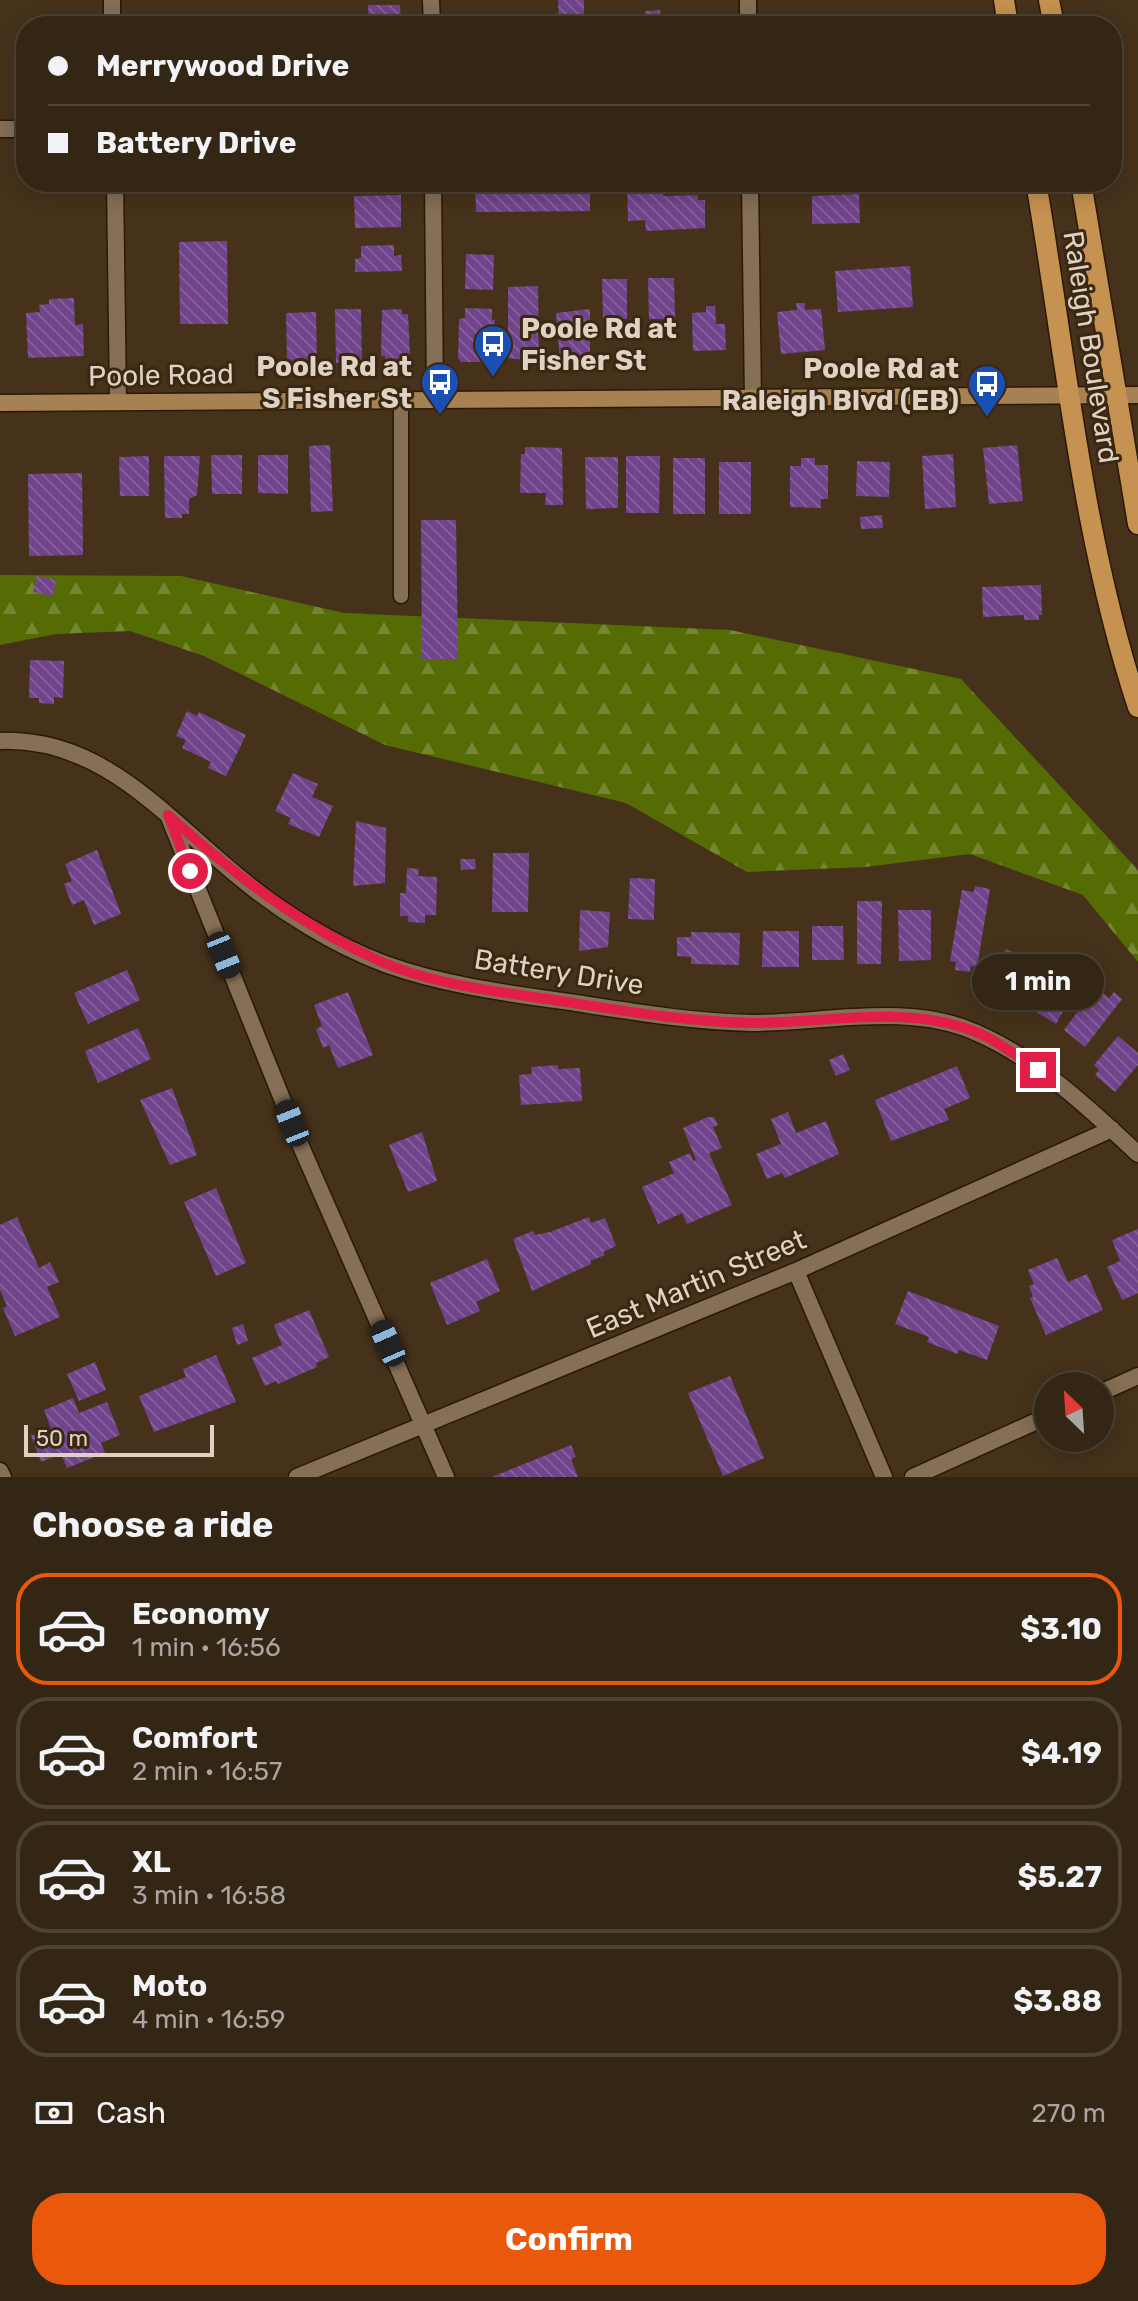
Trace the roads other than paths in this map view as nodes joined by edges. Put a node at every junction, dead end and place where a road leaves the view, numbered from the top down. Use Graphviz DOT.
graph roads {
  1 [pos="115,192"];
  2 [pos="433,192"];
  3 [pos="750,192"];
  4 [pos="1038,192"];
  5 [pos="1083,192"];
  6 [pos="1116,395"];
  7 [pos="1138,395"];
  8 [pos="1071,396"];
  9 [pos="401,399"];
  10 [pos="435,399"];
  11 [pos="118,400"];
  12 [pos="753,400"];
  13 [pos="0,403"];
  14 [pos="1138,524"];
  15 [pos="401,596"];
  16 [pos="1138,707"];
  17 [pos="0,741"];
  18 [pos="168,815"];
  19 [pos="1112,1129"];
  20 [pos="1138,1154"];
  21 [pos="796,1271"];
  22 [pos="1138,1376"];
  23 [pos="1114,1387"];
  24 [pos="1034,1422"];
  25 [pos="425,1425"];
  26 [pos="0,1471"];
  27 [pos="3,1477"];
  28 [pos="297,1477"];
  29 [pos="446,1477"];
  30 [pos="884,1477"];
  31 [pos="913,1477"];
  1 -- 11 [label="street"];
  2 -- 10 [label="street"];
  3 -- 12 [label="street"];
  4 -- 8 [label="main road, Raleigh Boulevard"];
  5 -- 6 [label="main road, Raleigh Boulevard"];
  6 -- 7 [label="main road, Poole Road"];
  6 -- 8 [label="main road, Poole Road"];
  6 -- 14 [label="main road, Raleigh Boulevard"];
  8 -- 12 [label="main road, Poole Road"];
  8 -- 16 [label="main road, Raleigh Boulevard"];
  9 -- 10 [label="main road, Poole Road"];
  9 -- 11 [label="main road, Poole Road"];
  9 -- 15 [label="lane"];
  10 -- 12 [label="main road, Poole Road"];
  11 -- 13 [label="main road, Poole Road"];
  17 -- 18 [label="street, Battery Drive"];
  18 -- 19 [label="street, Battery Drive"];
  18 -- 25 [label="street"];
  19 -- 20 [label="street, Battery Drive"];
  19 -- 21 [label="street, East Martin Street"];
  21 -- 25 [label="street, East Martin Street"];
  21 -- 30 [label="street"];
  22 -- 23 [label="street"];
  24 -- 31 [label="street"];
  25 -- 28 [label="street, East Martin Street"];
  25 -- 29 [label="street"];
  26 -- 27 [label="street"];
}
